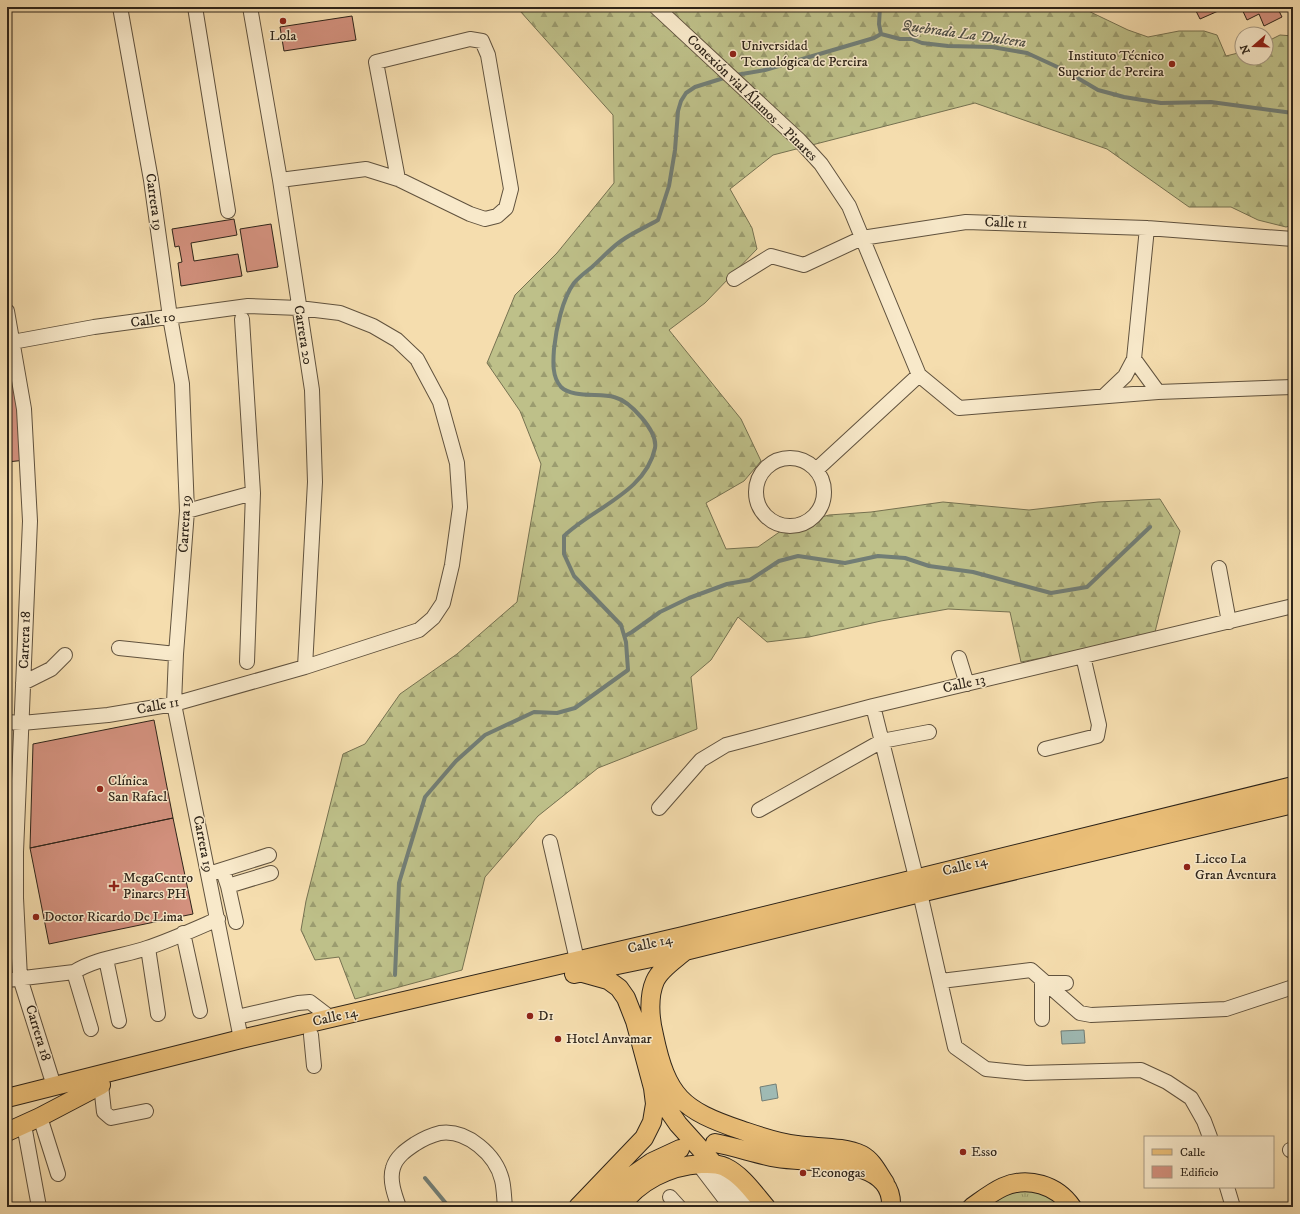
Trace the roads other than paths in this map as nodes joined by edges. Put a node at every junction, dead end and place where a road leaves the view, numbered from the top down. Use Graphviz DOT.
graph roads {
  1 [pos="120,7"];
  2 [pos="195,7"];
  3 [pos="250,7"];
  4 [pos="656,7"];
  5 [pos="398,179"];
  6 [pos="280,180"];
  7 [pos="228,211"];
  8 [pos="1147,228"];
  9 [pos="862,238"];
  10 [pos="1293,239"];
  11 [pos="734,279"];
  12 [pos="299,308"];
  13 [pos="7,311"];
  14 [pos="170,317"];
  15 [pos="242,319"];
  16 [pos="10,342"];
  17 [pos="1134,359"];
  18 [pos="919,374"];
  19 [pos="1293,387"];
  20 [pos="1158,392"];
  21 [pos="1104,396"];
  22 [pos="816,470"];
  23 [pos="253,493"];
  24 [pos="187,511"];
  25 [pos="1219,568"];
  26 [pos="1293,606"];
  27 [pos="1229,622"];
  28 [pos="119,648"];
  29 [pos="176,654"];
  30 [pos="66,655"];
  31 [pos="1083,656"];
  32 [pos="959,658"];
  33 [pos="247,662"];
  34 [pos="305,667"];
  35 [pos="23,682"];
  36 [pos="967,684"];
  37 [pos="174,704"];
  38 [pos="874,706"];
  39 [pos="7,722"];
  40 [pos="22,723"];
  41 [pos="930,732"];
  42 [pos="882,741"];
  43 [pos="1045,750"];
  44 [pos="1293,786"];
  45 [pos="1293,804"];
  46 [pos="659,808"];
  47 [pos="759,810"];
  48 [pos="550,842"];
  49 [pos="269,855"];
  50 [pos="223,871"];
  51 [pos="271,873"];
  52 [pos="209,874"];
  53 [pos="918,885"];
  54 [pos="228,886"];
  55 [pos="218,919"];
  56 [pos="236,922"];
  57 [pos="183,933"];
  58 [pos="148,948"];
  59 [pos="624,950"];
  60 [pos="685,951"];
  61 [pos="106,959"];
  62 [pos="640,960"];
  63 [pos="579,966"];
  64 [pos="74,972"];
  65 [pos="14,979"];
  66 [pos="655,981"];
  67 [pos="941,981"];
  68 [pos="1044,982"];
  69 [pos="1066,983"];
  70 [pos="1293,986"];
  71 [pos="200,1011"];
  72 [pos="158,1014"];
  73 [pos="237,1017"];
  74 [pos="331,1018"];
  75 [pos="1042,1019"];
  76 [pos="119,1021"];
  77 [pos="91,1029"];
  78 [pos="310,1035"];
  79 [pos="241,1039"];
  80 [pos="314,1066"];
  81 [pos="101,1085"];
  82 [pos="54,1086"];
  83 [pos="653,1088"];
  84 [pos="16,1097"];
  85 [pos="7,1110"];
  86 [pos="146,1111"];
  87 [pos="40,1117"];
  88 [pos="24,1125"];
  89 [pos="7,1132"];
  90 [pos="1210,1136"];
  91 [pos="715,1143"];
  92 [pos="680,1149"];
  93 [pos="707,1164"];
  94 [pos="58,1174"];
  95 [pos="885,1183"];
  96 [pos="1227,1188"];
  97 [pos="39,1207"];
  98 [pos="399,1207"];
  99 [pos="505,1207"];
  100 [pos="578,1207"];
  101 [pos="600,1207"];
  102 [pos="620,1207"];
  103 [pos="731,1207"];
  104 [pos="748,1207"];
  105 [pos="766,1207"];
  106 [pos="891,1207"];
  107 [pos="972,1207"];
  108 [pos="1072,1207"];
  109 [pos="1233,1207"];
  1 -- 14 [label="street, Carrera 19"];
  2 -- 7 [label="street"];
  3 -- 6 [label="street, Carrera 20"];
  4 -- 9 [label="street, Conexión vial Álamos – Pinares"];
  5 -- 5 [label="street"];
  5 -- 6 [label="street"];
  6 -- 12 [label="street, Carrera 20"];
  8 -- 9 [label="street, Calle 11"];
  8 -- 10 [label="street, Calle 11"];
  8 -- 17 [label="street"];
  9 -- 11 [label="street, Calle 11"];
  9 -- 18 [label="street, Conexión vial Álamos – Pinares"];
  12 -- 14 [label="street, Calle 10"];
  12 -- 34 [label="street, Carrera 20"];
  12 -- 34 [label="street, Calle 10"];
  13 -- 16 [label="street, Carrera 18"];
  14 -- 16 [label="street, Calle 10"];
  14 -- 24 [label="street, Carrera 19"];
  15 -- 23 [label="street"];
  16 -- 35 [label="street, Carrera 18"];
  17 -- 20 [label="street"];
  17 -- 21 [label="street"];
  18 -- 21 [label="street"];
  18 -- 22 [label="street"];
  19 -- 20 [label="street"];
  20 -- 21 [label="street"];
  22 -- 22 [label="street"];
  23 -- 24 [label="street"];
  23 -- 33 [label="street"];
  24 -- 29 [label="street, Carrera 19"];
  25 -- 27 [label="street"];
  26 -- 27 [label="street, Calle 13"];
  27 -- 31 [label="street, Calle 13"];
  28 -- 29 [label="street"];
  29 -- 37 [label="street, Carrera 19"];
  30 -- 35 [label="street"];
  31 -- 36 [label="street, Calle 13"];
  31 -- 43 [label="street"];
  32 -- 36 [label="street"];
  34 -- 37 [label="street, Calle 11"];
  35 -- 40 [label="street, Carrera 18"];
  36 -- 38 [label="street, Calle 13"];
  37 -- 40 [label="street, Calle 11"];
  37 -- 52 [label="street, Carrera 19"];
  38 -- 42 [label="street"];
  38 -- 46 [label="street, Calle 13"];
  39 -- 40 [label="street, Calle 11"];
  40 -- 65 [label="street, Carrera 18"];
  41 -- 42 [label="street"];
  42 -- 47 [label="street"];
  42 -- 53 [label="street"];
  44 -- 53 [label="main road, Calle 14"];
  45 -- 53 [label="main road, Calle 14"];
  48 -- 63 [label="street"];
  49 -- 50 [label="street"];
  50 -- 52 [label="street"];
  50 -- 54 [label="street"];
  51 -- 54 [label="street"];
  52 -- 55 [label="street, Carrera 19"];
  53 -- 59 [label="main road, Calle 14"];
  53 -- 60 [label="main road, Calle 14"];
  53 -- 67 [label="street"];
  54 -- 56 [label="street"];
  55 -- 57 [label="street"];
  55 -- 73 [label="street, Carrera 19"];
  57 -- 58 [label="street"];
  57 -- 71 [label="street"];
  58 -- 61 [label="street"];
  58 -- 72 [label="street"];
  59 -- 62 [label="main road"];
  59 -- 63 [label="main road, Calle 14"];
  60 -- 62 [label="main road, Calle 14"];
  60 -- 66 [label="main road"];
  61 -- 64 [label="street"];
  61 -- 76 [label="street"];
  62 -- 63 [label="main road, Calle 14"];
  62 -- 66 [label="main road"];
  63 -- 74 [label="main road, Calle 14"];
  63 -- 78 [label="main road, Calle 14"];
  63 -- 83 [label="main road"];
  64 -- 65 [label="street"];
  64 -- 77 [label="street"];
  65 -- 82 [label="street, Carrera 18"];
  66 -- 95 [label="main road"];
  67 -- 68 [label="street"];
  67 -- 90 [label="street"];
  68 -- 69 [label="street"];
  68 -- 70 [label="street"];
  68 -- 75 [label="street"];
  73 -- 74 [label="street"];
  73 -- 79 [label="street, Carrera 19"];
  74 -- 79 [label="main road, Calle 14"];
  78 -- 80 [label="street"];
  78 -- 81 [label="main road, Calle 14"];
  79 -- 82 [label="main road, Calle 14"];
  81 -- 84 [label="main road, Calle 14"];
  81 -- 86 [label="street"];
  81 -- 87 [label="main road"];
  82 -- 84 [label="main road, Calle 14"];
  83 -- 93 [label="main road"];
  83 -- 100 [label="main road"];
  84 -- 85 [label="main road, Calle 14"];
  87 -- 88 [label="main road"];
  87 -- 94 [label="street"];
  88 -- 89 [label="main road"];
  88 -- 97 [label="street"];
  91 -- 95 [label="main road"];
  92 -- 101 [label="main road"];
  93 -- 102 [label="main road"];
  93 -- 103 [label="street"];
  93 -- 104 [label="street"];
  93 -- 105 [label="main road"];
  95 -- 106 [label="main road"];
  96 -- 109 [label="street"];
  98 -- 99 [label="street"];
  107 -- 108 [label="main road"];
}
